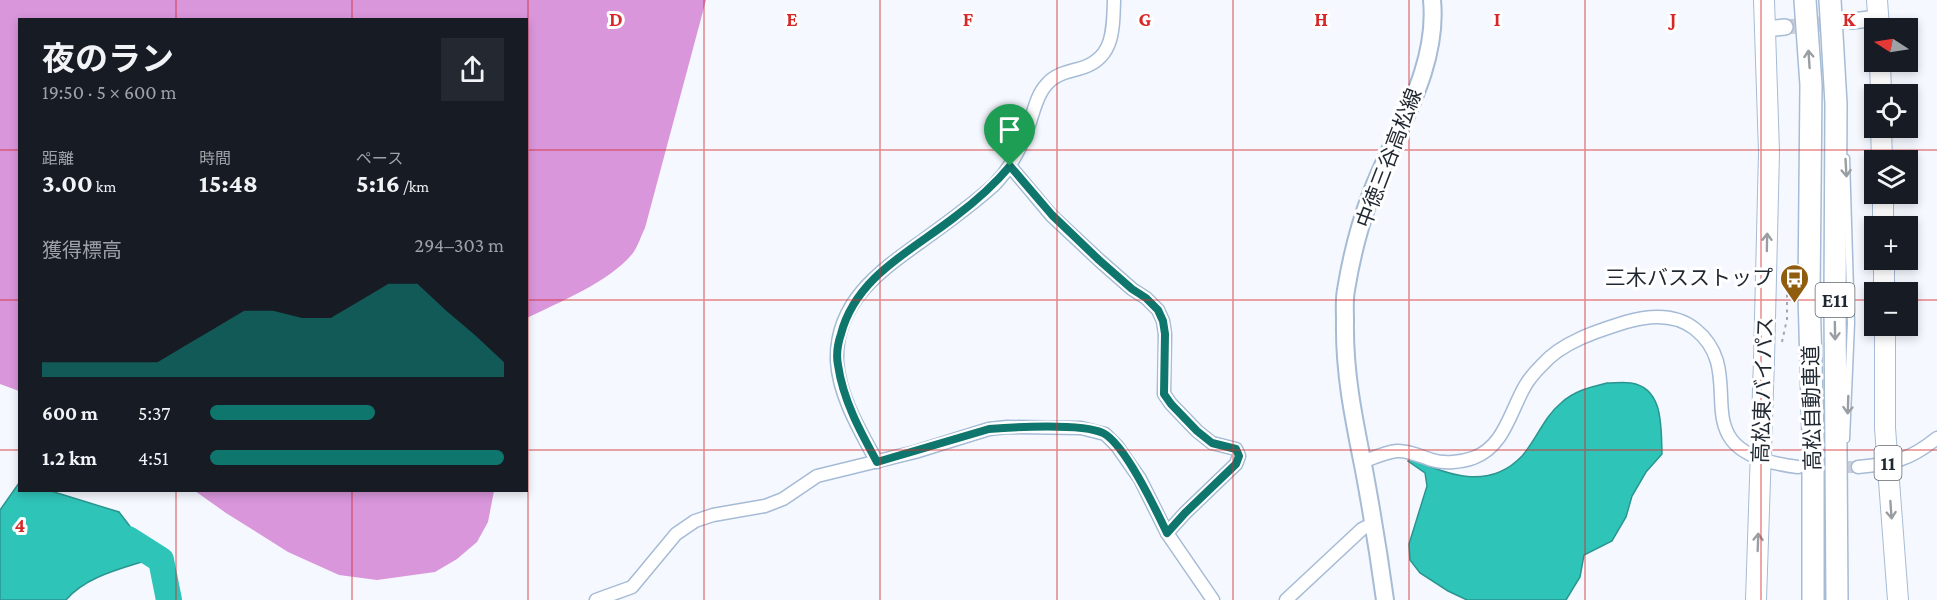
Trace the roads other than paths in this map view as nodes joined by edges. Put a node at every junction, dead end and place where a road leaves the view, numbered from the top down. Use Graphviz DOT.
graph roads {
  1 [pos="1114,0"];
  2 [pos="1432,0"];
  3 [pos="1764,0"];
  4 [pos="1805,0"];
  5 [pos="1830,0"];
  6 [pos="1878,16"];
  7 [pos="1852,21"];
  8 [pos="1834,68"];
  9 [pos="1811,85"];
  10 [pos="1844,133"];
  11 [pos="1846,154"];
  12 [pos="1010,166"];
  13 [pos="1802,261"];
  14 [pos="1885,336"];
  15 [pos="1803,363"];
  16 [pos="1937,438"];
  17 [pos="1845,448"];
  18 [pos="1761,459"];
  19 [pos="1844,460"];
  20 [pos="877,462"];
  21 [pos="1362,462"];
  22 [pos="1888,465"];
  23 [pos="1798,467"];
  24 [pos="1858,467"];
  25 [pos="1374,524"];
  26 [pos="1167,533"];
  27 [pos="1813,546"];
  28 [pos="1837,552"];
  29 [pos="596,600"];
  30 [pos="1213,600"];
  31 [pos="1286,600"];
  32 [pos="1385,600"];
  33 [pos="1756,600"];
  34 [pos="1813,600"];
  35 [pos="1837,600"];
  36 [pos="1898,600"];
  1 -- 12 [label="street"];
  2 -- 21 [label="main road, 中徳三谷高松線"];
  18 -- 3 [label="highway, 高松東バイパス, one-way"];
  9 -- 4 [label="highway, 高松自動車道 / E11, one-way"];
  5 -- 8 [label="highway, 高松自動車道 / E11"];
  6 -- 7 [label="street"];
  8 -- 10 [label="lane"];
  8 -- 28 [label="highway, 高松自動車道 / E11, one-way"];
  9 -- 13 [label="lane"];
  9 -- 27 [label="highway, 高松自動車道 / E11"];
  11 -- 17 [label="lane, one-way"];
  12 -- 20 [label="street"];
  12 -- 26 [label="street"];
  14 -- 22 [label="highway, 11"];
  15 -- 27 [label="lane"];
  16 -- 22 [label="street"];
  18 -- 21 [label="street"];
  18 -- 23 [label="street"];
  33 -- 18 [label="highway, 高松東バイパス, one-way"];
  19 -- 28 [label="lane"];
  20 -- 26 [label="street"];
  20 -- 29 [label="street"];
  21 -- 25 [label="main road, 中徳三谷高松線"];
  22 -- 24 [label="street"];
  22 -- 36 [label="highway, 11, one-way"];
  25 -- 31 [label="street"];
  25 -- 32 [label="main road, 中徳三谷高松線"];
  26 -- 30 [label="street"];
  27 -- 34 [label="highway, 高松自動車道 / E11"];
  28 -- 35 [label="highway, 高松自動車道 / E11"];
}
